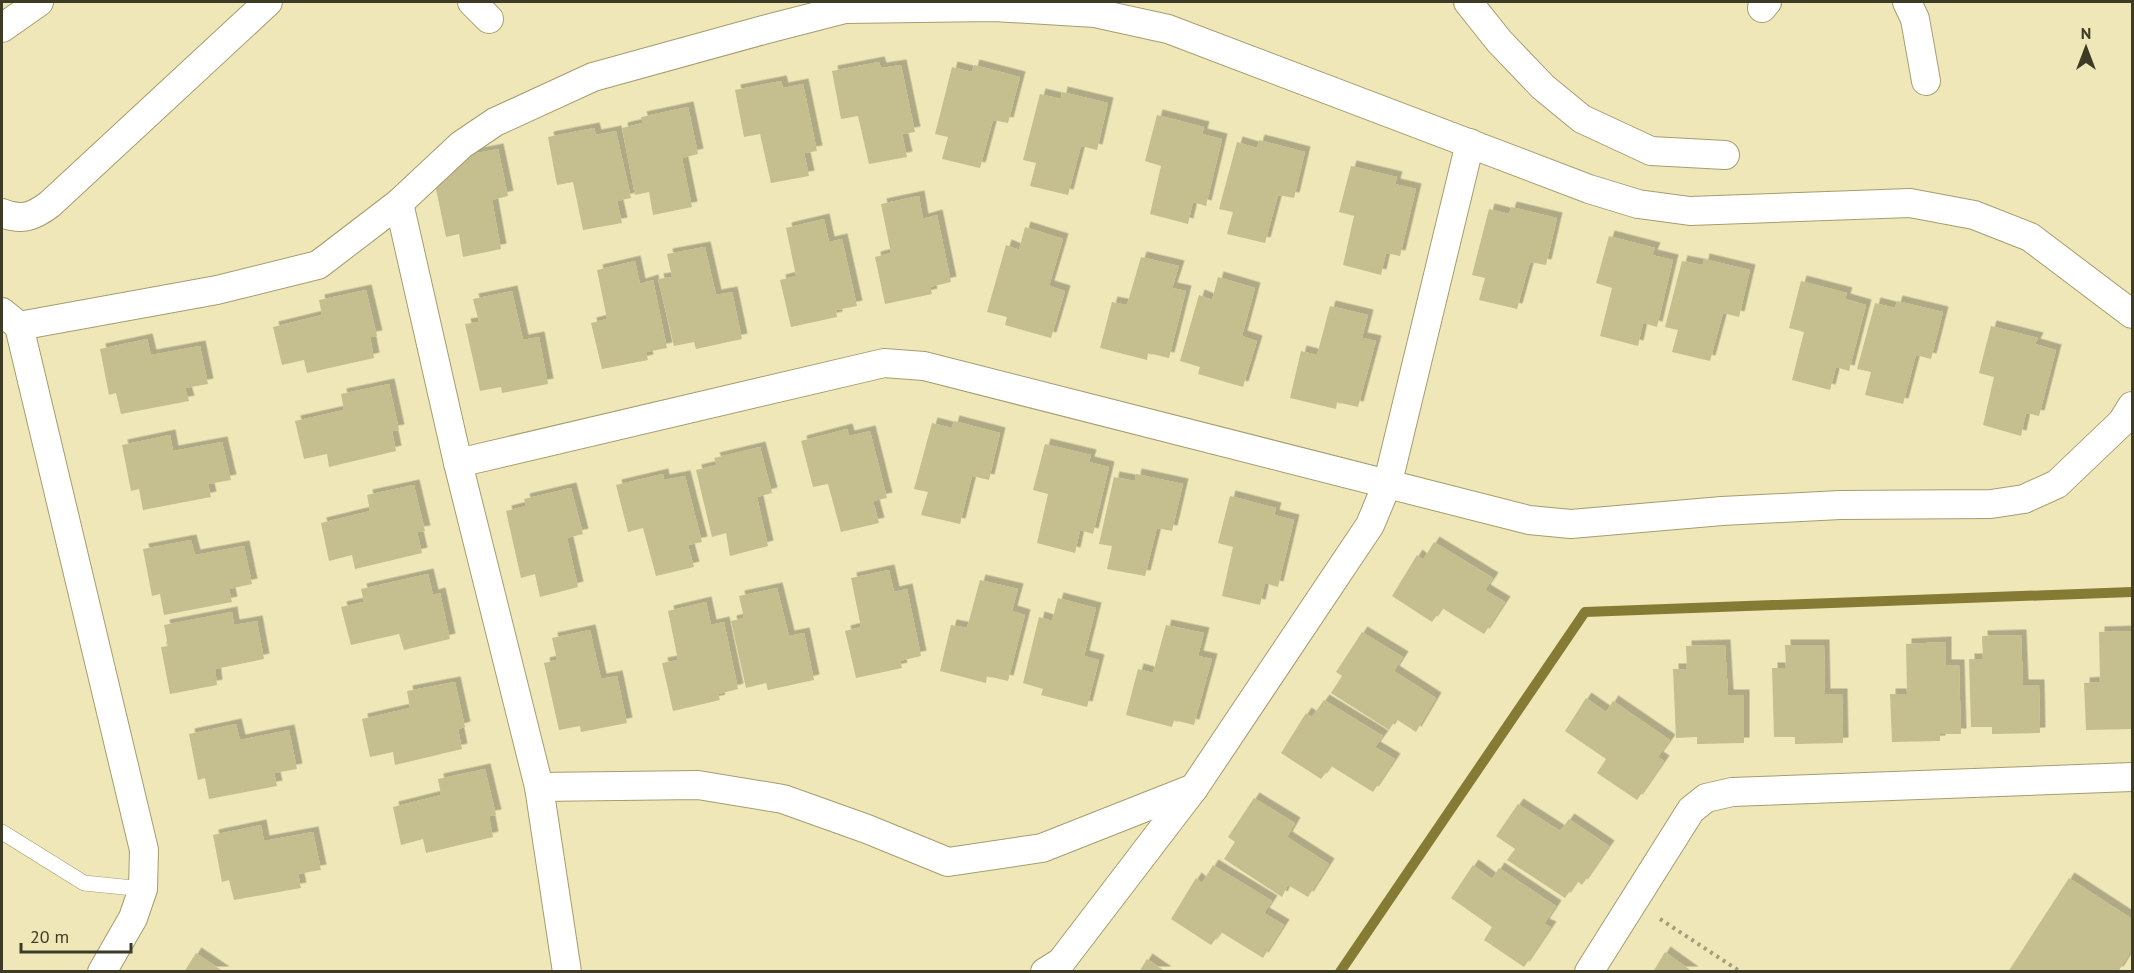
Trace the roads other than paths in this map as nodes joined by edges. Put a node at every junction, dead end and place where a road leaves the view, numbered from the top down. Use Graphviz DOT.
graph roads {
  1 [pos="39,2"];
  2 [pos="268,2"];
  3 [pos="1468,2"];
  4 [pos="1907,2"];
  5 [pos="2,28"];
  6 [pos="1926,81"];
  7 [pos="1470,143"];
  8 [pos="1725,155"];
  9 [pos="399,203"];
  10 [pos="2,213"];
  11 [pos="2133,314"];
  12 [pos="10,319"];
  13 [pos="2133,406"];
  14 [pos="458,463"];
  15 [pos="1388,482"];
  16 [pos="2133,777"];
  17 [pos="539,787"];
  18 [pos="1194,789"];
  19 [pos="2,832"];
  20 [pos="143,889"];
  21 [pos="102,972"];
  22 [pos="567,972"];
  23 [pos="1045,972"];
  24 [pos="1589,972"];
  1 -- 5 [label="street"];
  2 -- 10 [label="street"];
  3 -- 8 [label="street"];
  4 -- 6 [label="street"];
  7 -- 9 [label="street"];
  7 -- 11 [label="street"];
  7 -- 15 [label="street"];
  9 -- 12 [label="street"];
  9 -- 14 [label="street"];
  12 -- 20 [label="street"];
  13 -- 15 [label="street"];
  14 -- 15 [label="street"];
  14 -- 17 [label="street"];
  15 -- 18 [label="street"];
  16 -- 24 [label="street"];
  17 -- 18 [label="street"];
  17 -- 22 [label="street"];
  18 -- 23 [label="street"];
  19 -- 20 [label="lane"];
  20 -- 21 [label="street"];
}
